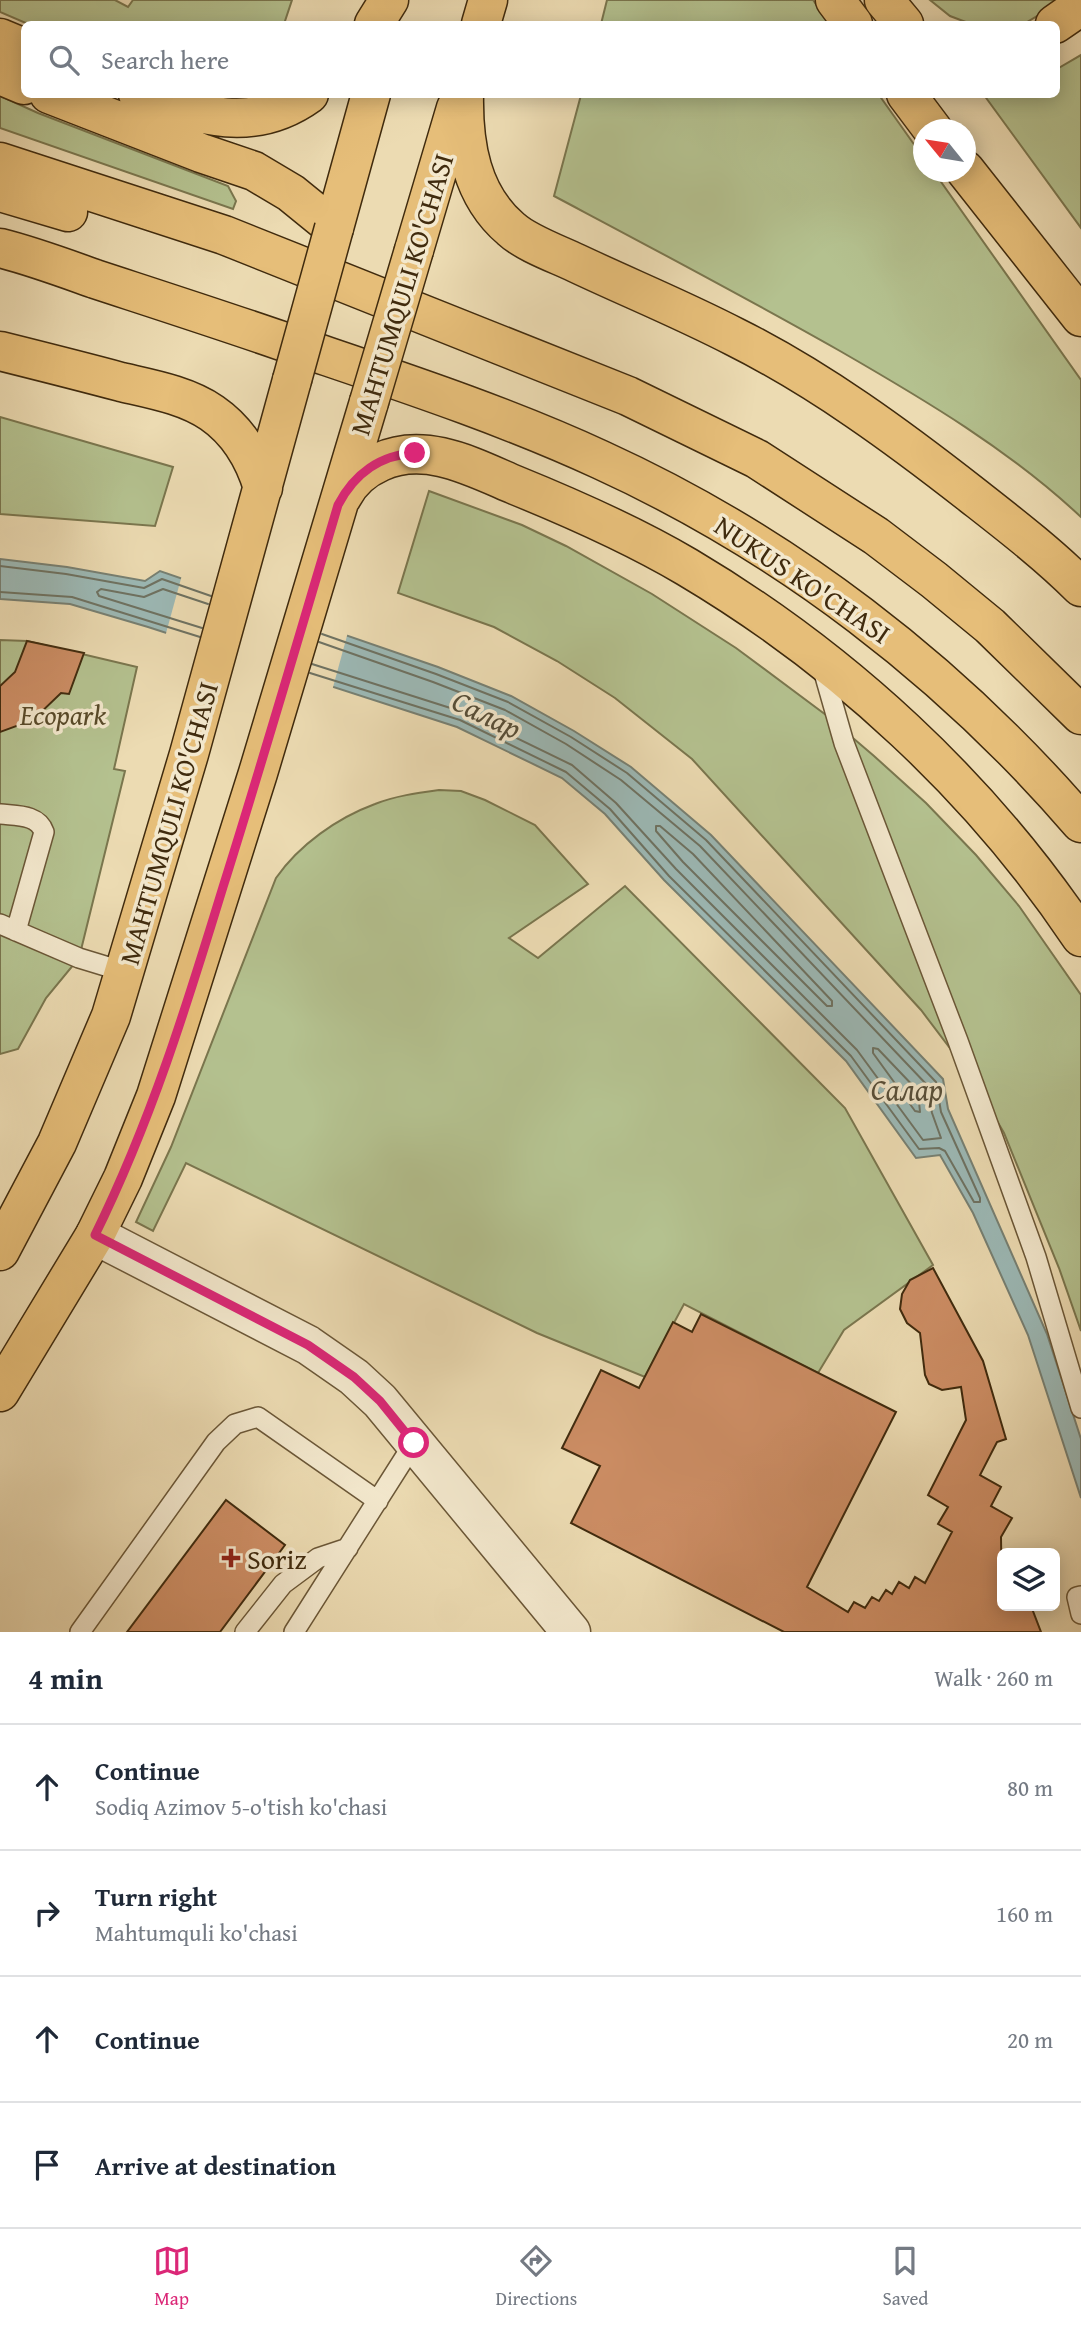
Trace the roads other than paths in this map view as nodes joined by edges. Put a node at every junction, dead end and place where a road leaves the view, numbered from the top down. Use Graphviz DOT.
graph roads {
  1 [pos="389,0"];
  2 [pos="397,0"];
  3 [pos="488,0"];
  4 [pos="835,0"];
  5 [pos="884,0"];
  6 [pos="1081,6"];
  7 [pos="376,21"];
  8 [pos="391,21"];
  9 [pos="482,21"];
  10 [pos="851,21"];
  11 [pos="902,21"];
  12 [pos="1059,21"];
  13 [pos="0,38"];
  14 [pos="21,47"];
  15 [pos="0,75"];
  16 [pos="21,84"];
  17 [pos="59,98"];
  18 [pos="151,98"];
  19 [pos="302,98"];
  20 [pos="370,98"];
  21 [pos="462,98"];
  22 [pos="463,98"];
  23 [pos="908,98"];
  24 [pos="924,119"];
  25 [pos="0,162"];
  26 [pos="974,182"];
  27 [pos="0,192"];
  28 [pos="334,228"];
  29 [pos="0,248"];
  30 [pos="1081,317"];
  31 [pos="495,344"];
  32 [pos="0,351"];
  33 [pos="263,488"];
  34 [pos="338,505"];
  35 [pos="1081,587"];
  36 [pos="820,659"];
  37 [pos="1081,715"];
  38 [pos="0,814"];
  39 [pos="1081,823"];
  40 [pos="8,928"];
  41 [pos="1081,937"];
  42 [pos="125,972"];
  43 [pos="5,1231"];
  44 [pos="95,1235"];
  45 [pos="0,1392"];
  46 [pos="1081,1408"];
  47 [pos="414,1443"];
  48 [pos="378,1501"];
  49 [pos="348,1548"];
  50 [pos="80,1632"];
  51 [pos="245,1632"];
  52 [pos="294,1632"];
  53 [pos="570,1632"];
  1 -- 7 [label="main road"];
  2 -- 8 [label="main road"];
  3 -- 9 [label="main road"];
  4 -- 10 [label="main road"];
  5 -- 11 [label="main road"];
  6 -- 12 [label="main road"];
  13 -- 14 [label="main road"];
  15 -- 16 [label="main road"];
  17 -- 28 [label="main road"];
  18 -- 19 [label="main road"];
  20 -- 28 [label="main road, MAHTUMQULI KO'CHASI"];
  21 -- 34 [label="main road, MAHTUMQULI KO'CHASI, bridge"];
  22 -- 35 [label="main road"];
  23 -- 24 [label="main road"];
  25 -- 31 [label="main road"];
  26 -- 30 [label="main road"];
  27 -- 31 [label="main road"];
  28 -- 33 [label="main road, MAHTUMQULI KO'CHASI, bridge"];
  29 -- 39 [label="main road, NUKUS KO'CHASI"];
  31 -- 37 [label="main road"];
  32 -- 33 [label="main road"];
  33 -- 42 [label="main road, MAHTUMQULI KO'CHASI"];
  34 -- 36 [label="main road"];
  34 -- 44 [label="main road, MAHTUMQULI KO'CHASI"];
  36 -- 41 [label="main road"];
  36 -- 46 [label="lane"];
  38 -- 40 [label="lane"];
  40 -- 42 [label="lane"];
  42 -- 43 [label="main road, MAHTUMQULI KO'CHASI"];
  44 -- 45 [label="main road, MAHTUMQULI KO'CHASI"];
  44 -- 47 [label="street"];
  47 -- 48 [label="lane"];
  47 -- 53 [label="street"];
  48 -- 49 [label="lane"];
  48 -- 50 [label="lane"];
  49 -- 51 [label="lane"];
  49 -- 52 [label="lane"];
}
